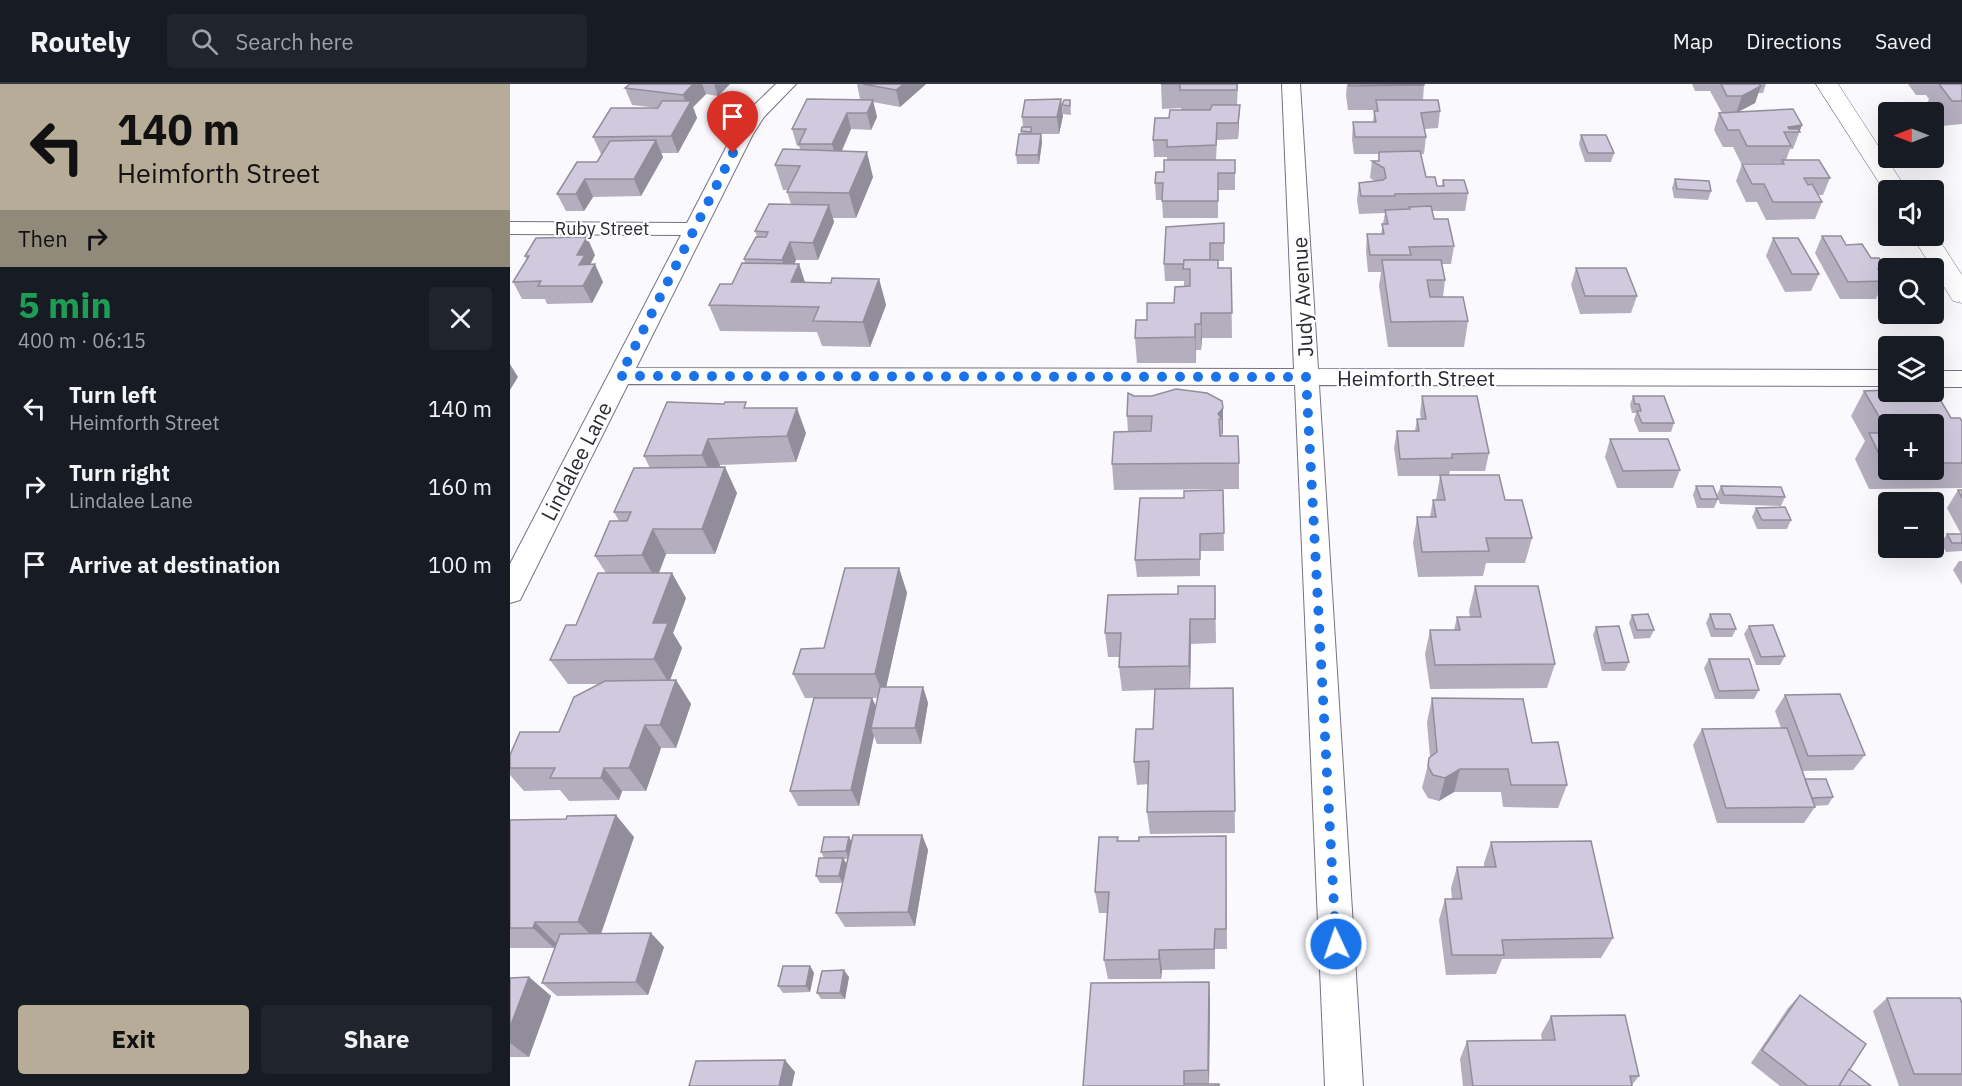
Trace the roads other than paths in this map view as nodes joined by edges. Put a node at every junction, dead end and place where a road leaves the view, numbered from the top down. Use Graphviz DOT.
graph roads {
  1 [pos="788,84"];
  2 [pos="1291,84"];
  3 [pos="1827,84"];
  4 [pos="1889,180"];
  5 [pos="510,228"];
  6 [pos="695,229"];
  7 [pos="1930,246"];
  8 [pos="1962,295"];
  9 [pos="620,376"];
  10 [pos="1306,377"];
  11 [pos="1878,378"];
  12 [pos="1944,379"];
  13 [pos="1962,379"];
  14 [pos="510,592"];
  15 [pos="1344,1086"];
  1 -- 6 [label="street, Lindalee Lane"];
  2 -- 10 [label="street, Judy Avenue"];
  3 -- 4 [label="street"];
  5 -- 6 [label="street, Ruby Street"];
  6 -- 9 [label="street, Lindalee Lane"];
  7 -- 8 [label="street"];
  9 -- 10 [label="street, Heimforth Street"];
  9 -- 14 [label="street, Lindalee Lane"];
  10 -- 11 [label="street, Heimforth Street"];
  10 -- 15 [label="street, Judy Avenue"];
  12 -- 13 [label="street"];
}
